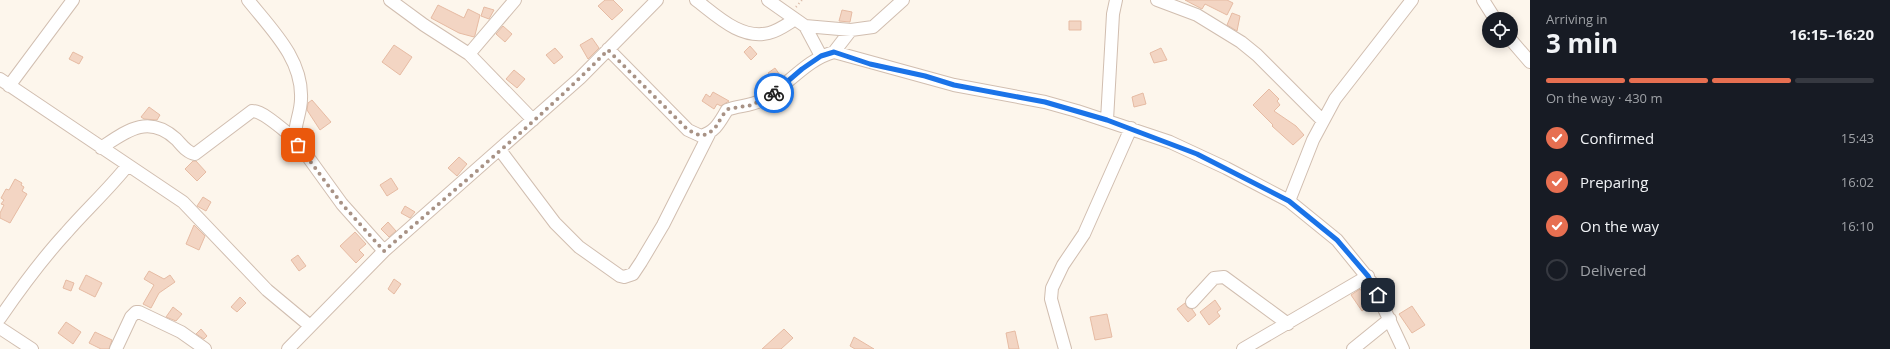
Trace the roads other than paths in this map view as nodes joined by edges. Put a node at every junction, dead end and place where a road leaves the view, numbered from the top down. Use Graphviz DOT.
graph roads {
  1 [pos="73,0"];
  2 [pos="248,0"];
  3 [pos="390,0"];
  4 [pos="515,0"];
  5 [pos="656,0"];
  6 [pos="696,0"];
  7 [pos="768,0"];
  8 [pos="904,0"];
  9 [pos="1116,0"];
  10 [pos="1157,0"];
  11 [pos="1412,0"];
  12 [pos="1483,0"];
  13 [pos="1491,12"];
  14 [pos="794,20"];
  15 [pos="805,26"];
  16 [pos="851,30"];
  17 [pos="1518,48"];
  18 [pos="608,50"];
  19 [pos="834,52"];
  20 [pos="469,54"];
  21 [pos="821,56"];
  22 [pos="1530,62"];
  23 [pos="4,83"];
  24 [pos="533,120"];
  25 [pos="1107,120"];
  26 [pos="1323,121"];
  27 [pos="1131,128"];
  28 [pos="709,134"];
  29 [pos="294,139"];
  30 [pos="101,148"];
  31 [pos="500,150"];
  32 [pos="128,165"];
  33 [pos="1289,201"];
  34 [pos="384,251"];
  35 [pos="1368,276"];
  36 [pos="1192,302"];
  37 [pos="0,318"];
  38 [pos="1390,319"];
  39 [pos="1288,324"];
  40 [pos="309,326"];
  41 [pos="0,328"];
  42 [pos="32,349"];
  43 [pos="116,349"];
  44 [pos="205,349"];
  45 [pos="288,349"];
  46 [pos="1065,349"];
  47 [pos="1243,349"];
  48 [pos="1353,349"];
  49 [pos="1403,349"];
  1 -- 23 [label="street"];
  2 -- 29 [label="street"];
  3 -- 20 [label="street"];
  4 -- 20 [label="street"];
  5 -- 18 [label="street"];
  6 -- 14 [label="street"];
  7 -- 14 [label="street"];
  8 -- 16 [label="street"];
  9 -- 25 [label="street"];
  10 -- 26 [label="street"];
  11 -- 26 [label="street"];
  12 -- 13 [label="street"];
  14 -- 15 [label="street"];
  15 -- 16 [label="street"];
  15 -- 21 [label="street"];
  16 -- 19 [label="street"];
  17 -- 22 [label="street"];
  18 -- 24 [label="street"];
  18 -- 28 [label="street"];
  19 -- 21 [label="street"];
  19 -- 25 [label="street"];
  20 -- 24 [label="street"];
  21 -- 28 [label="street"];
  23 -- 30 [label="street"];
  24 -- 31 [label="street"];
  25 -- 27 [label="street"];
  26 -- 33 [label="street"];
  27 -- 33 [label="street"];
  27 -- 46 [label="street"];
  28 -- 31 [label="street"];
  29 -- 30 [label="street"];
  29 -- 34 [label="street"];
  30 -- 32 [label="street"];
  31 -- 34 [label="street"];
  32 -- 37 [label="street"];
  32 -- 40 [label="street"];
  33 -- 35 [label="street"];
  34 -- 40 [label="street"];
  35 -- 38 [label="street"];
  35 -- 39 [label="street"];
  36 -- 39 [label="street"];
  38 -- 48 [label="street"];
  38 -- 49 [label="street"];
  39 -- 47 [label="street"];
  40 -- 45 [label="street"];
  41 -- 42 [label="street"];
  43 -- 44 [label="street"];
}
